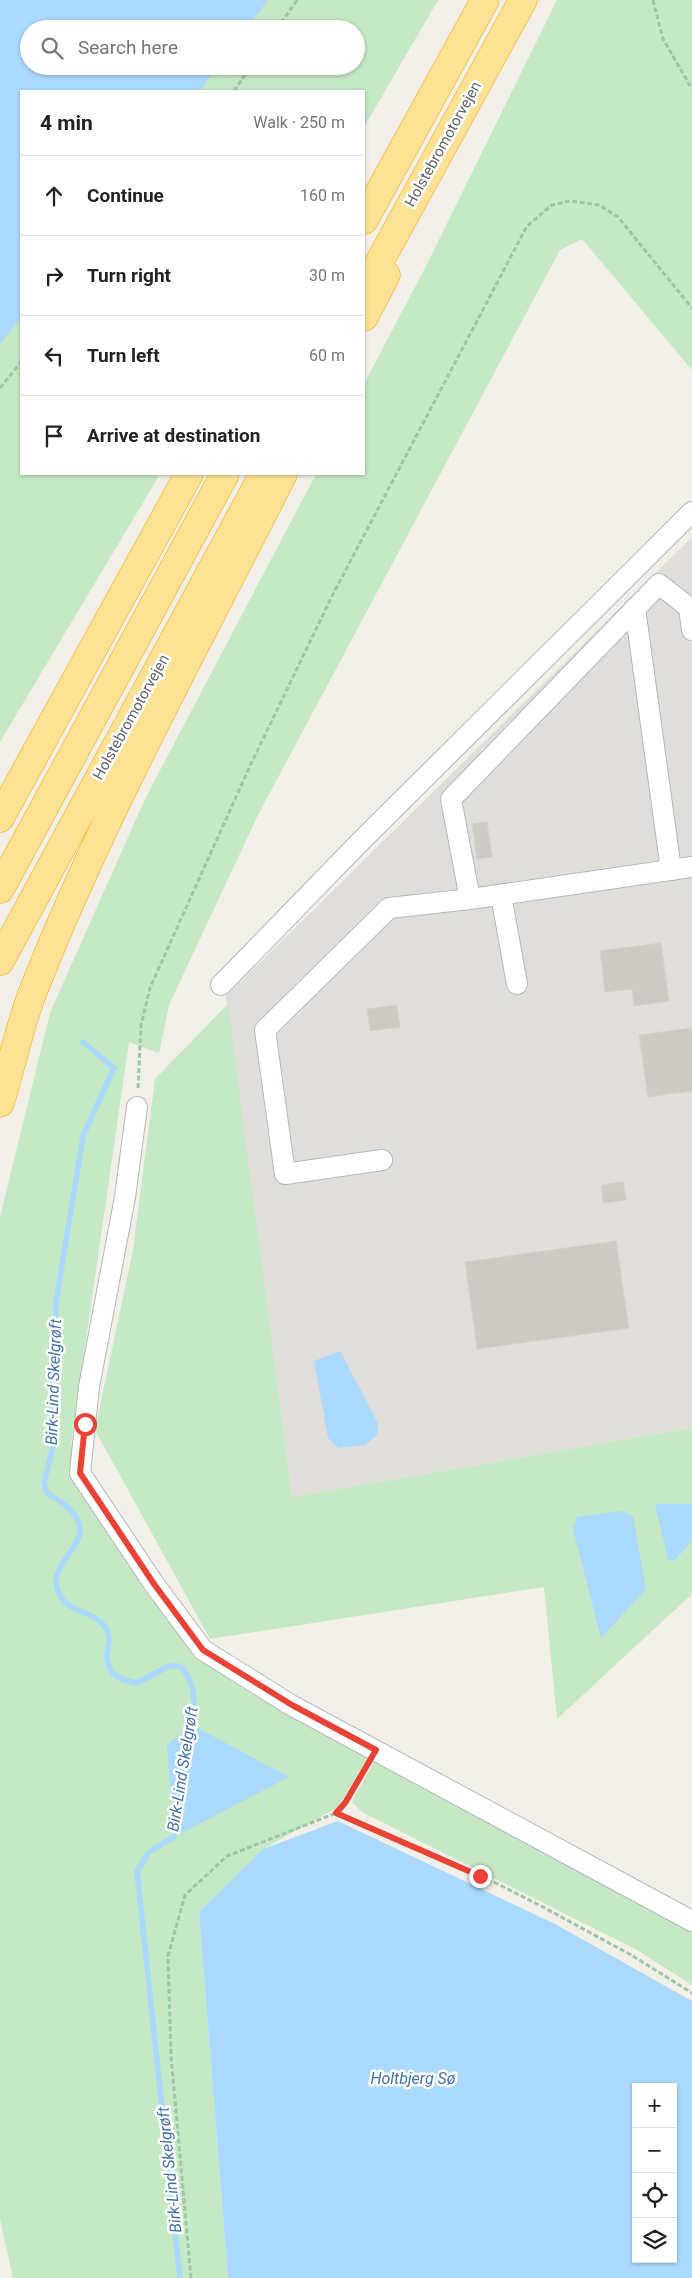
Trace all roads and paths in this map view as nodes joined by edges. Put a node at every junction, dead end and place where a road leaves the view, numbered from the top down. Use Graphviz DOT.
graph roads {
  1 [pos="297,0"];
  2 [pos="480,0"];
  3 [pos="485,0"];
  4 [pos="523,0"];
  5 [pos="653,0"];
  6 [pos="283,20"];
  7 [pos="245,75"];
  8 [pos="479,77"];
  9 [pos="692,89"];
  10 [pos="235,90"];
  11 [pos="365,184"];
  12 [pos="365,218"];
  13 [pos="365,288"];
  14 [pos="692,308"];
  15 [pos="365,315"];
  16 [pos="20,363"];
  17 [pos="0,388"];
  18 [pos="188,475"];
  19 [pos="223,475"];
  20 [pos="262,475"];
  21 [pos="283,475"];
  22 [pos="168,512"];
  23 [pos="692,512"];
  24 [pos="635,608"];
  25 [pos="691,609"];
  26 [pos="692,630"];
  27 [pos="0,779"];
  28 [pos="0,818"];
  29 [pos="692,869"];
  30 [pos="671,870"];
  31 [pos="0,889"];
  32 [pos="501,895"];
  33 [pos="470,899"];
  34 [pos="0,961"];
  35 [pos="517,984"];
  36 [pos="221,985"];
  37 [pos="0,1102"];
  38 [pos="138,1107"];
  39 [pos="382,1160"];
  40 [pos="376,1750"];
  41 [pos="336,1813"];
  42 [pos="692,1921"];
  43 [pos="692,1993"];
  44 [pos="191,2278"];
  1 -- 6 [label="path"];
  2 -- 11 [label="highway"];
  3 -- 12 [label="highway"];
  4 -- 8 [label="highway, Holstebromotorvejen"];
  5 -- 9 [label="path"];
  7 -- 10 [label="path"];
  8 -- 13 [label="highway, Holstebromotorvejen"];
  8 -- 15 [label="highway"];
  14 -- 38 [label="path"];
  16 -- 17 [label="path"];
  18 -- 22 [label="highway"];
  19 -- 31 [label="highway"];
  20 -- 34 [label="highway, Holstebromotorvejen"];
  21 -- 37 [label="highway"];
  22 -- 27 [label="highway"];
  22 -- 28 [label="highway"];
  23 -- 36 [label="lane"];
  24 -- 25 [label="lane"];
  24 -- 30 [label="lane"];
  24 -- 33 [label="lane"];
  25 -- 26 [label="lane"];
  29 -- 30 [label="lane"];
  30 -- 32 [label="lane"];
  32 -- 33 [label="lane"];
  32 -- 35 [label="lane"];
  33 -- 39 [label="lane"];
  38 -- 40 [label="lane"];
  40 -- 41 [label="path"];
  40 -- 42 [label="lane"];
  41 -- 43 [label="path"];
  41 -- 44 [label="path"];
}
